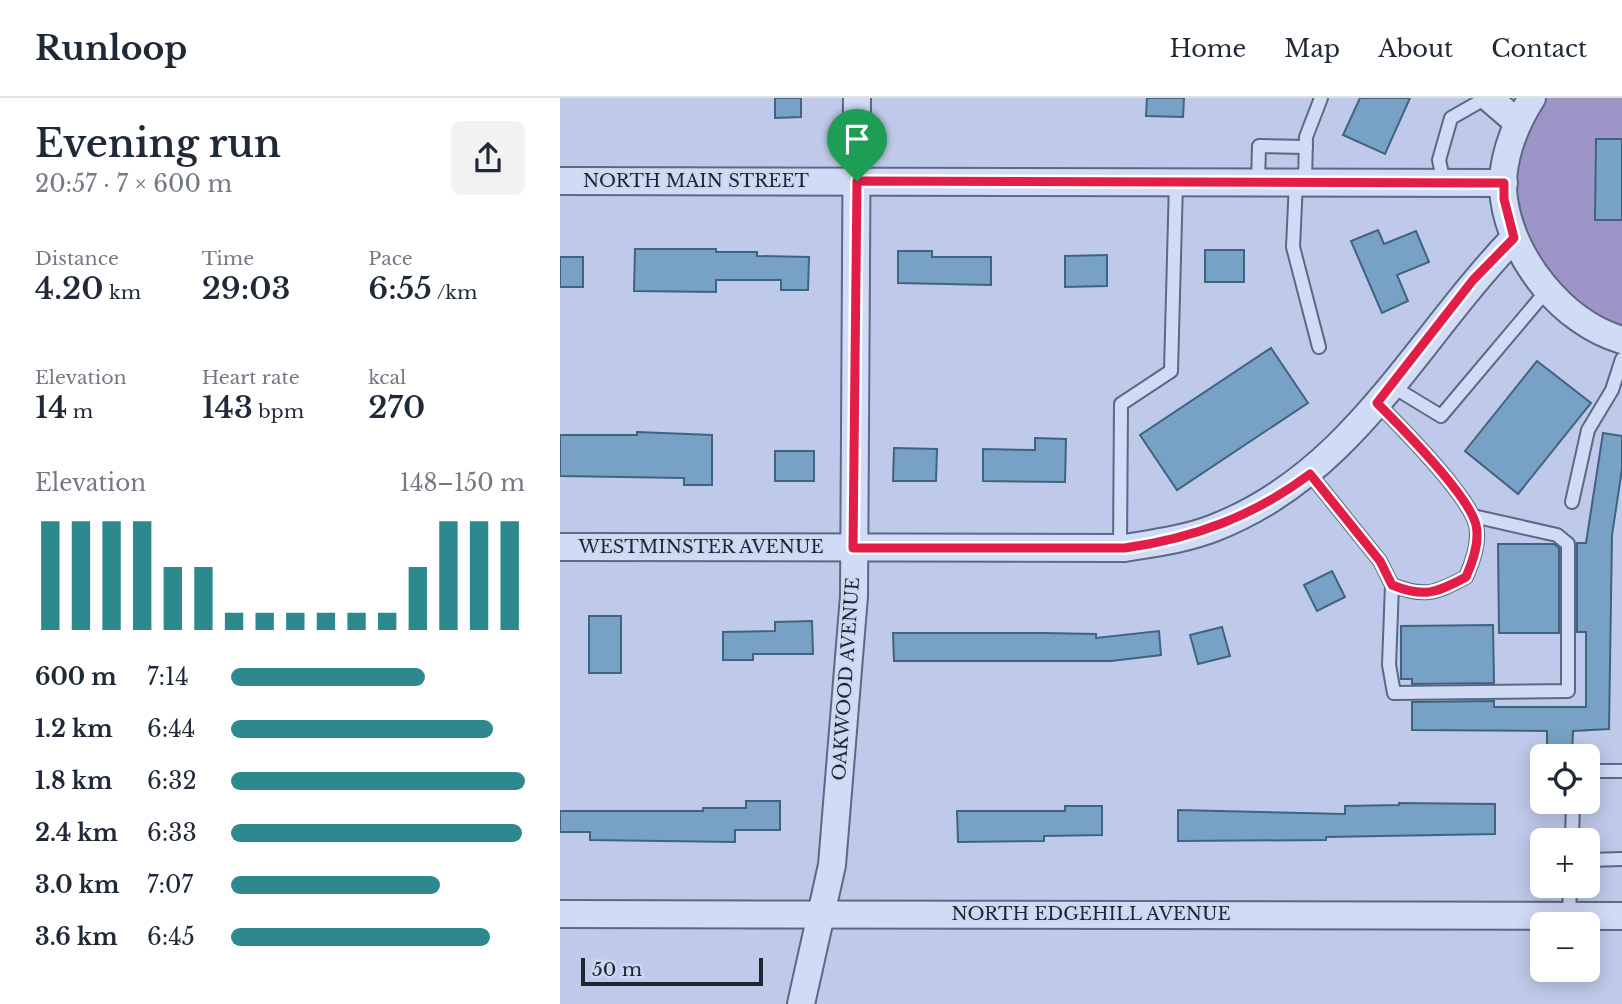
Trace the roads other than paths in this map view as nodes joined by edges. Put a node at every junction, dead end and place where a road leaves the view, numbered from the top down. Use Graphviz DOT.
graph roads {
  1 [pos="857,98"];
  2 [pos="1321,98"];
  3 [pos="1488,98"];
  4 [pos="1532,98"];
  5 [pos="1517,121"];
  6 [pos="1306,147"];
  7 [pos="560,181"];
  8 [pos="857,181"];
  9 [pos="1176,182"];
  10 [pos="1258,182"];
  11 [pos="1301,182"];
  12 [pos="1444,183"];
  13 [pos="1504,183"];
  14 [pos="1514,238"];
  15 [pos="1549,289"];
  16 [pos="1622,340"];
  17 [pos="1318,347"];
  18 [pos="1622,359"];
  19 [pos="1384,394"];
  20 [pos="1310,474"];
  21 [pos="1572,502"];
  22 [pos="1473,516"];
  23 [pos="560,547"];
  24 [pos="853,548"];
  25 [pos="1120,548"];
  26 [pos="1392,585"];
  27 [pos="1622,771"];
  28 [pos="1600,772"];
  29 [pos="1622,859"];
  30 [pos="1600,860"];
  31 [pos="560,914"];
  32 [pos="822,914"];
  33 [pos="1530,915"];
  34 [pos="1600,915"];
  35 [pos="1622,915"];
  36 [pos="801,1004"];
  1 -- 8 [label="street, OAKWOOD AVENUE"];
  2 -- 6 [label="lane"];
  3 -- 5 [label="street"];
  3 -- 12 [label="lane"];
  4 -- 5 [label="street"];
  5 -- 13 [label="street"];
  6 -- 10 [label="lane"];
  6 -- 11 [label="lane"];
  7 -- 8 [label="street, NORTH MAIN STREET"];
  8 -- 9 [label="street, NORTH MAIN STREET"];
  8 -- 24 [label="street, OAKWOOD AVENUE"];
  9 -- 10 [label="street, NORTH MAIN STREET"];
  9 -- 25 [label="lane"];
  10 -- 11 [label="street, NORTH MAIN STREET"];
  11 -- 12 [label="street, NORTH MAIN STREET"];
  11 -- 17 [label="lane"];
  12 -- 13 [label="street, NORTH MAIN STREET"];
  13 -- 14 [label="street"];
  14 -- 15 [label="street"];
  14 -- 19 [label="street, WESTMINSTER AVENUE"];
  15 -- 16 [label="street"];
  15 -- 19 [label="lane"];
  18 -- 21 [label="lane"];
  19 -- 20 [label="street, WESTMINSTER AVENUE"];
  19 -- 22 [label="lane"];
  20 -- 25 [label="street, WESTMINSTER AVENUE"];
  20 -- 26 [label="lane"];
  22 -- 26 [label="lane"];
  22 -- 26 [label="lane"];
  23 -- 24 [label="street, WESTMINSTER AVENUE"];
  24 -- 25 [label="street, WESTMINSTER AVENUE"];
  24 -- 32 [label="street, OAKWOOD AVENUE"];
  27 -- 28 [label="lane"];
  29 -- 30 [label="lane"];
  31 -- 32 [label="street, NORTH EDGEHILL AVENUE"];
  32 -- 33 [label="street, NORTH EDGEHILL AVENUE"];
  32 -- 36 [label="street, OAKWOOD AVENUE"];
  34 -- 35 [label="street, NORTH EDGEHILL AVENUE"];
}
